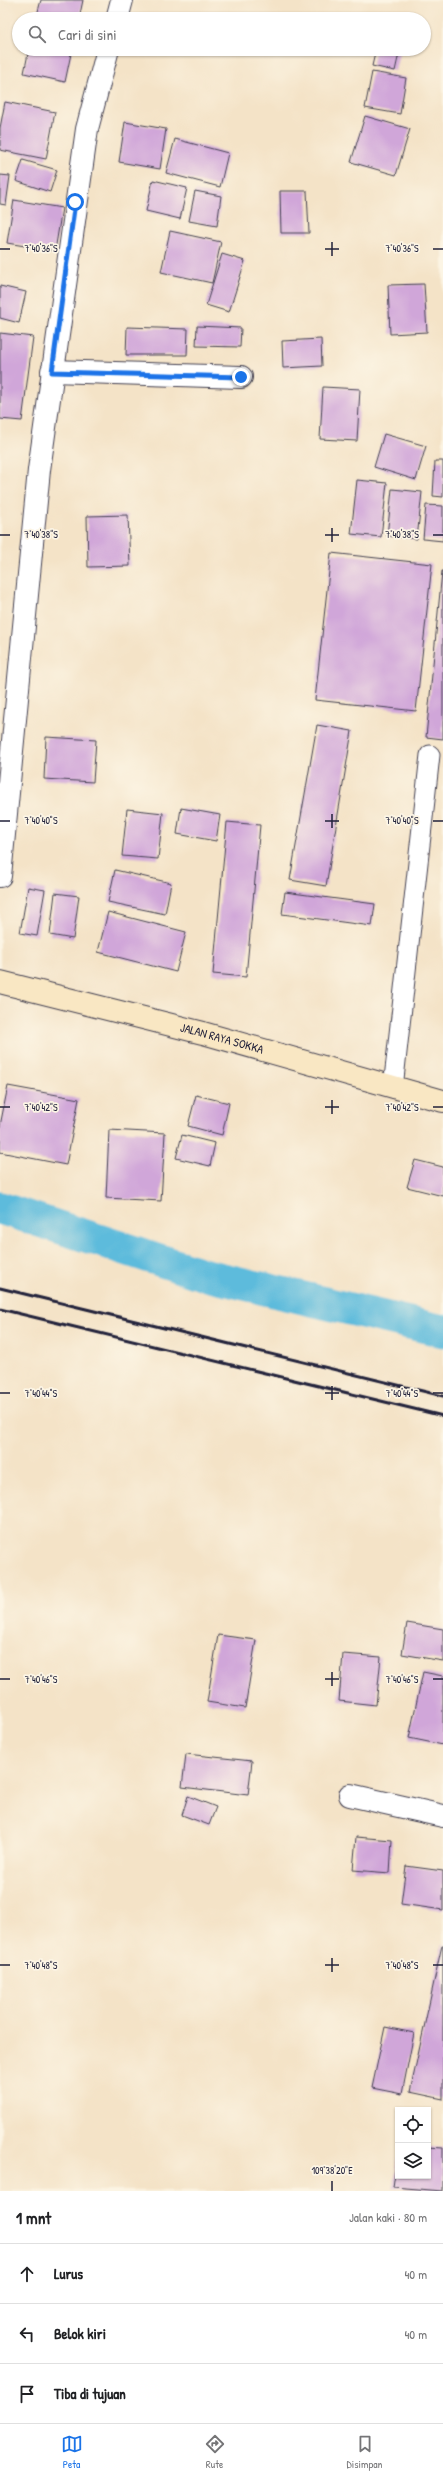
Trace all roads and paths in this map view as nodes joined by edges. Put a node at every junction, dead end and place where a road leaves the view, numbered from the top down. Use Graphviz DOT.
graph roads {
  1 [pos="122,0"];
  2 [pos="118,12"];
  3 [pos="106,56"];
  4 [pos="52,372"];
  5 [pos="241,377"];
  6 [pos="430,755"];
  7 [pos="0,876"];
  8 [pos="0,982"];
  9 [pos="393,1088"];
  10 [pos="443,1101"];
  11 [pos="350,1795"];
  12 [pos="443,1816"];
  1 -- 2 [label="street"];
  3 -- 4 [label="street"];
  4 -- 5 [label="street"];
  4 -- 7 [label="street"];
  6 -- 9 [label="lane"];
  8 -- 9 [label="main road, JALAN RAYA SOKKA"];
  9 -- 10 [label="main road, JALAN RAYA SOKKA"];
  11 -- 12 [label="street"];
}
